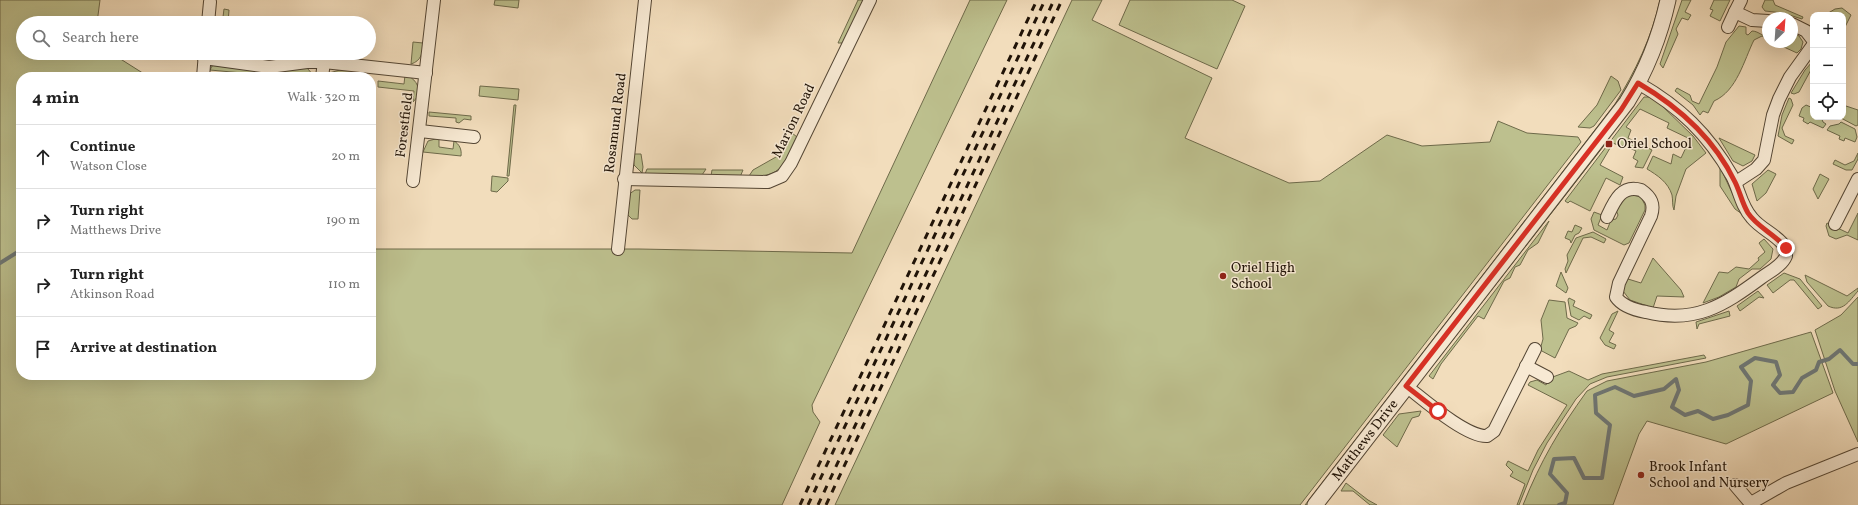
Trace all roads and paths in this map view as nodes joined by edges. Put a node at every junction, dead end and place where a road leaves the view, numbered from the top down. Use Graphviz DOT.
graph roads {
  1 [pos="434,0"];
  2 [pos="645,0"];
  3 [pos="870,0"];
  4 [pos="1668,0"];
  5 [pos="1741,0"];
  6 [pos="210,2"];
  7 [pos="1735,12"];
  8 [pos="209,16"];
  9 [pos="1762,21"];
  10 [pos="1728,27"];
  11 [pos="1798,27"];
  12 [pos="1810,36"];
  13 [pos="1811,48"];
  14 [pos="205,60"];
  15 [pos="228,60"];
  16 [pos="324,62"];
  17 [pos="203,72"];
  18 [pos="323,72"];
  19 [pos="426,73"];
  20 [pos="1638,83"];
  21 [pos="420,131"];
  22 [pos="474,137"];
  23 [pos="624,179"];
  24 [pos="1858,179"];
  25 [pos="413,181"];
  26 [pos="1736,182"];
  27 [pos="1606,217"];
  28 [pos="1835,224"];
  29 [pos="618,250"];
  30 [pos="1535,349"];
  31 [pos="1526,366"];
  32 [pos="1547,377"];
  33 [pos="1406,386"];
  34 [pos="1858,454"];
  35 [pos="1735,485"];
  36 [pos="1751,504"];
  37 [pos="1315,505"];
  1 -- 19 [label="street, Forestfield"];
  2 -- 23 [label="street, Rosamund Road"];
  3 -- 23 [label="street, Marion Road"];
  4 -- 20 [label="street, Matthews Drive"];
  5 -- 7 [label="street"];
  6 -- 8 [label="street"];
  7 -- 9 [label="street"];
  7 -- 10 [label="street"];
  11 -- 12 [label="street"];
  13 -- 26 [label="street"];
  14 -- 17 [label="street"];
  15 -- 16 [label="street, Forestfield"];
  16 -- 18 [label="street"];
  16 -- 19 [label="street, Forestfield"];
  19 -- 21 [label="street, Forestfield"];
  20 -- 26 [label="street"];
  20 -- 33 [label="street, Matthews Drive"];
  21 -- 22 [label="street"];
  21 -- 25 [label="street, Forestfield"];
  23 -- 29 [label="street, Rosamund Road"];
  24 -- 28 [label="street"];
  26 -- 27 [label="street"];
  30 -- 31 [label="street"];
  31 -- 32 [label="street"];
  31 -- 33 [label="street"];
  33 -- 37 [label="street, Matthews Drive"];
  34 -- 36 [label="street"];
  35 -- 36 [label="street"];
}
